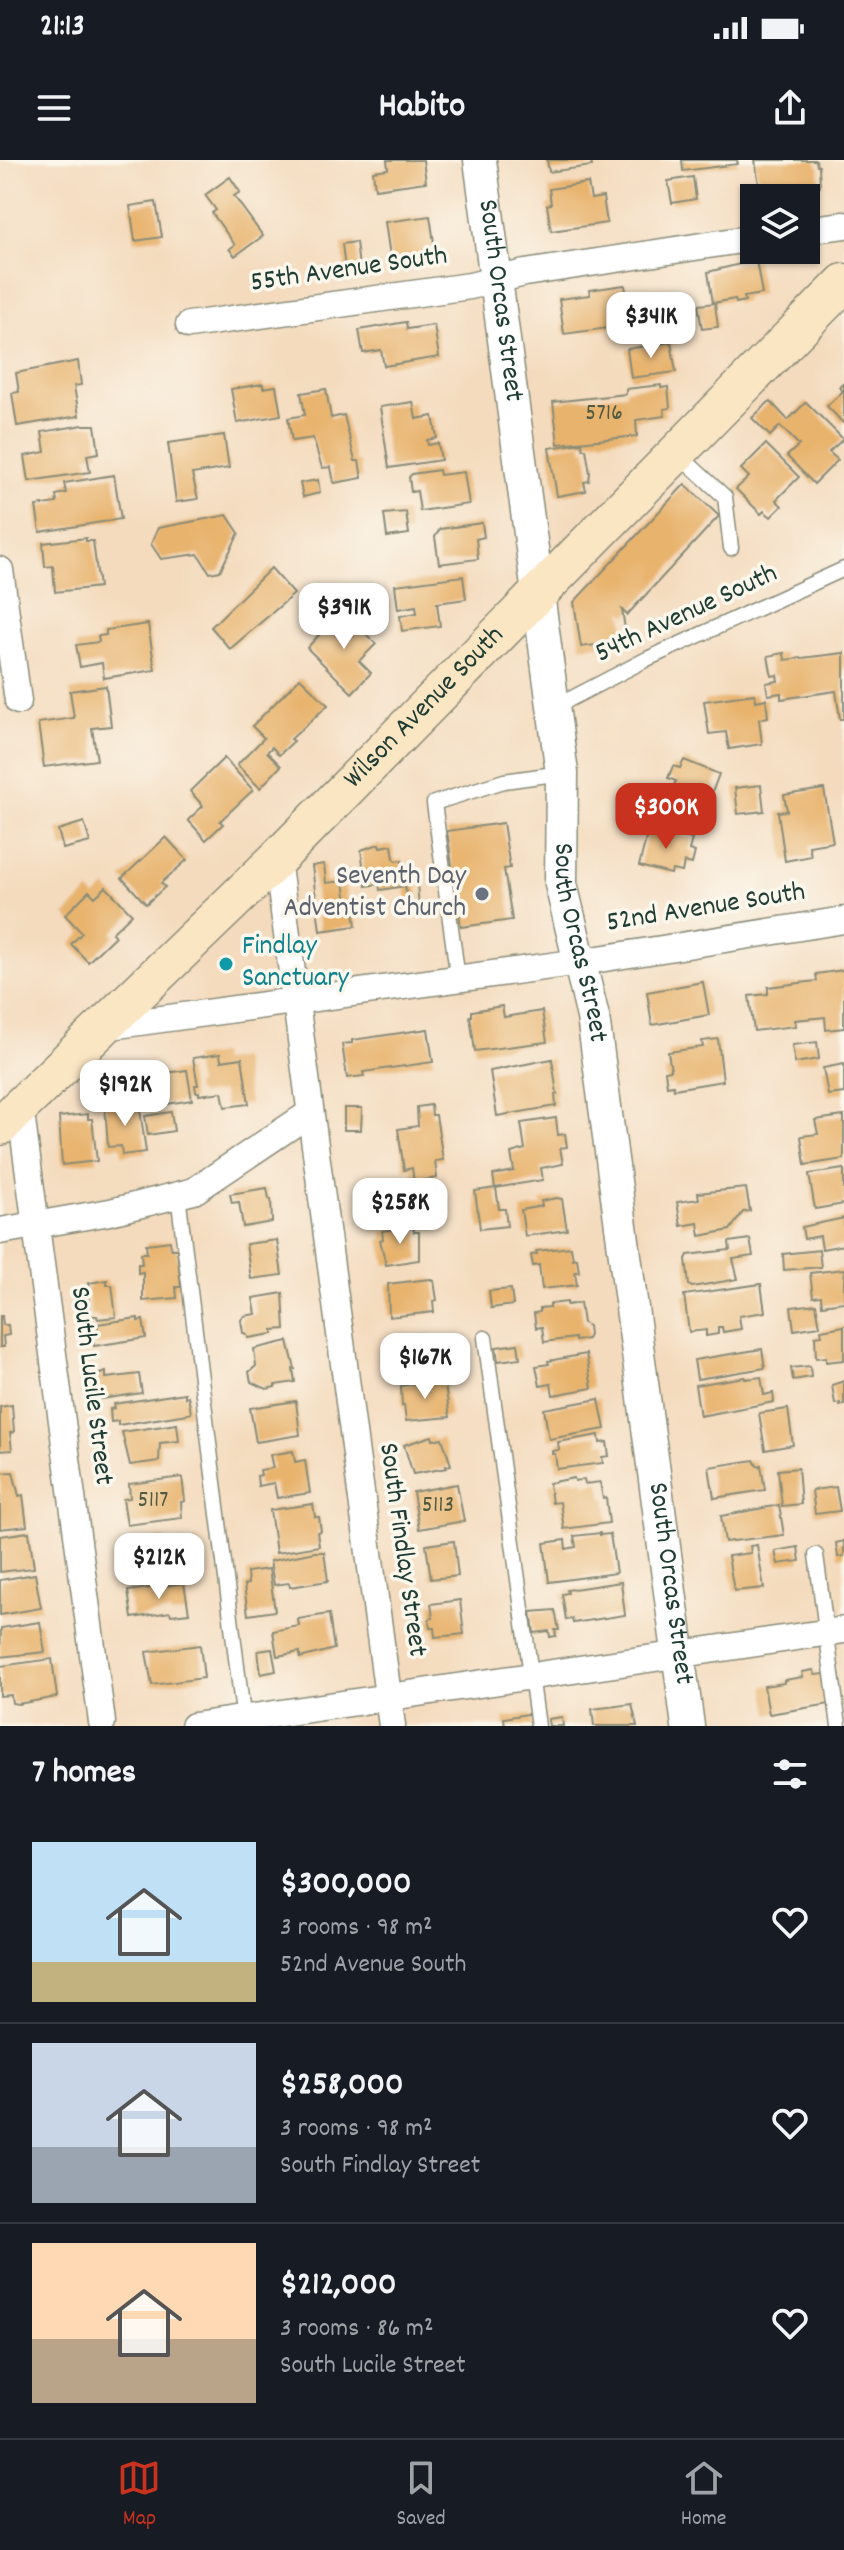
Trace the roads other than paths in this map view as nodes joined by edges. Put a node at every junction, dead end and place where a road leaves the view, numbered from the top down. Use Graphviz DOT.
graph roads {
  1 [pos="480,160"];
  2 [pos="844,225"];
  3 [pos="820,228"];
  4 [pos="740,240"];
  5 [pos="495,281"];
  6 [pos="844,283"];
  7 [pos="189,325"];
  8 [pos="676,453"];
  9 [pos="731,548"];
  10 [pos="844,569"];
  11 [pos="0,570"];
  12 [pos="537,593"];
  13 [pos="18,701"];
  14 [pos="553,708"];
  15 [pos="562,773"];
  16 [pos="277,859"];
  17 [pos="844,920"];
  18 [pos="580,962"];
  19 [pos="458,979"];
  20 [pos="295,999"];
  21 [pos="103,1027"];
  22 [pos="310,1113"];
  23 [pos="10,1116"];
  24 [pos="178,1195"];
  25 [pos="37,1225"];
  26 [pos="0,1231"];
  27 [pos="485,1338"];
  28 [pos="816,1555"];
  29 [pos="835,1632"];
  30 [pos="679,1654"];
  31 [pos="531,1676"];
  32 [pos="388,1697"];
  33 [pos="244,1722"];
  34 [pos="103,1725"];
  35 [pos="194,1726"];
  36 [pos="392,1726"];
  37 [pos="538,1726"];
  38 [pos="688,1726"];
  39 [pos="839,1726"];
  1 -- 5 [label="street, South Orcas Street"];
  2 -- 3 [label="street"];
  4 -- 5 [label="street, 55th Avenue South"];
  5 -- 7 [label="street, 55th Avenue South"];
  5 -- 12 [label="street, South Orcas Street"];
  6 -- 8 [label="main road, Wilson Avenue South"];
  8 -- 9 [label="lane"];
  8 -- 12 [label="main road, Wilson Avenue South"];
  10 -- 14 [label="lane, 54th Avenue South"];
  11 -- 13 [label="street"];
  12 -- 14 [label="street, South Orcas Street"];
  12 -- 16 [label="main road, Wilson Avenue South"];
  14 -- 15 [label="street, South Orcas Street"];
  15 -- 18 [label="street, South Orcas Street"];
  15 -- 19 [label="lane"];
  16 -- 20 [label="street, South Findlay Street"];
  16 -- 21 [label="main road, Wilson Avenue South"];
  17 -- 18 [label="street, 52nd Avenue South"];
  18 -- 19 [label="street, 52nd Avenue South"];
  18 -- 30 [label="street, South Orcas Street"];
  19 -- 20 [label="street, 52nd Avenue South"];
  20 -- 21 [label="street, 52nd Avenue South"];
  20 -- 22 [label="street, South Findlay Street"];
  21 -- 23 [label="main road, Wilson Avenue South"];
  22 -- 24 [label="street"];
  22 -- 32 [label="street, South Findlay Street"];
  23 -- 25 [label="street, South Lucile Street"];
  24 -- 25 [label="street"];
  24 -- 33 [label="lane"];
  25 -- 26 [label="street"];
  25 -- 34 [label="street, South Lucile Street"];
  27 -- 31 [label="lane"];
  28 -- 29 [label="lane"];
  29 -- 30 [label="street"];
  29 -- 39 [label="lane"];
  30 -- 31 [label="street"];
  30 -- 38 [label="street, South Orcas Street"];
  31 -- 32 [label="street"];
  31 -- 37 [label="lane"];
  32 -- 33 [label="street"];
  32 -- 36 [label="street, South Findlay Street"];
  33 -- 35 [label="street"];
}
